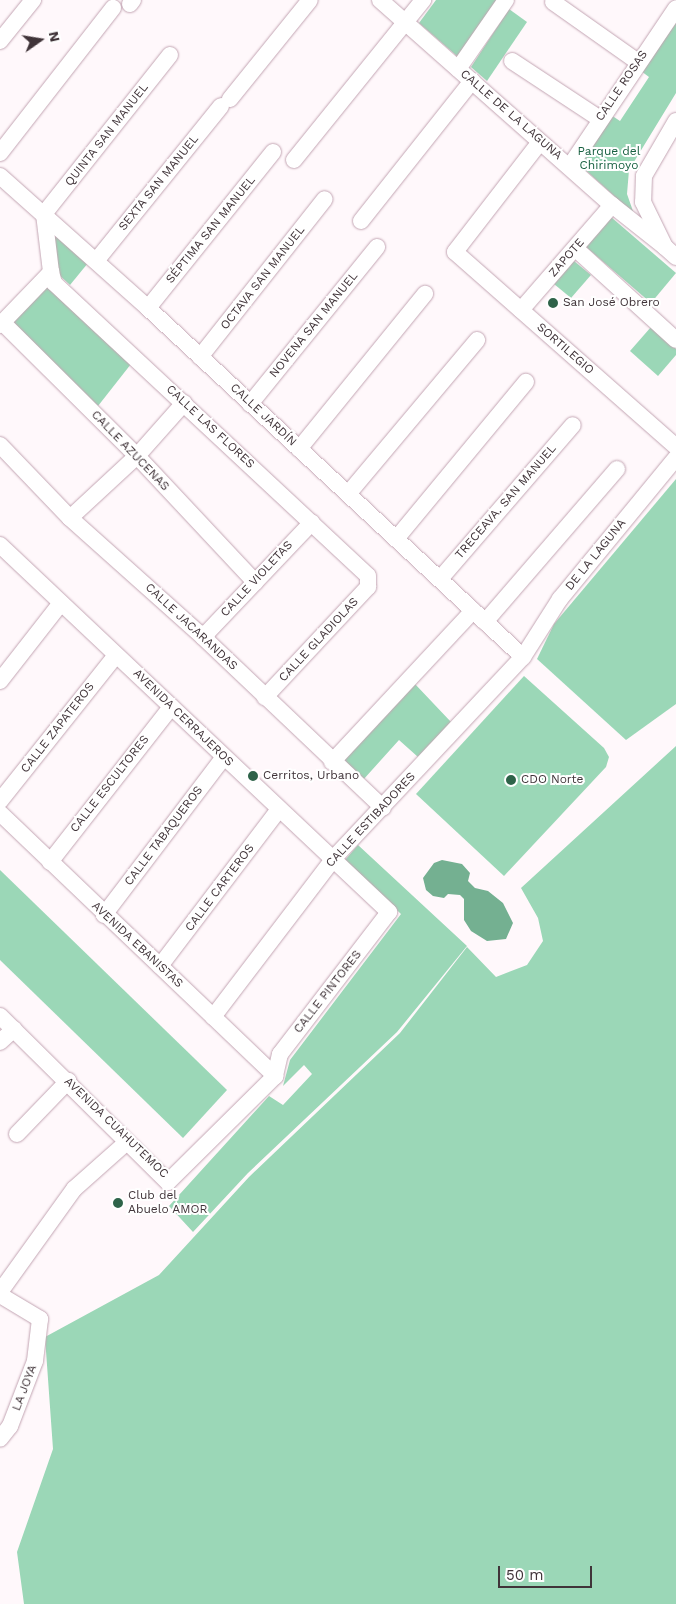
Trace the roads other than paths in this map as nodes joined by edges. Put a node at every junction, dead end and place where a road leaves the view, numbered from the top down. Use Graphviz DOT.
graph roads {
  1 [pos="33,0"];
  2 [pos="310,0"];
  3 [pos="380,0"];
  4 [pos="422,0"];
  5 [pos="506,0"];
  6 [pos="554,2"];
  7 [pos="113,8"];
  8 [pos="676,8"];
  9 [pos="406,23"];
  10 [pos="0,41"];
  11 [pos="170,55"];
  12 [pos="512,61"];
  13 [pos="638,62"];
  14 [pos="458,68"];
  15 [pos="472,81"];
  16 [pos="600,119"];
  17 [pos="676,121"];
  18 [pos="540,142"];
  19 [pos="273,152"];
  20 [pos="0,153"];
  21 [pos="294,160"];
  22 [pos="570,166"];
  23 [pos="0,176"];
  24 [pos="326,199"];
  25 [pos="612,205"];
  26 [pos="44,214"];
  27 [pos="361,221"];
  28 [pos="377,247"];
  29 [pos="576,249"];
  30 [pos="671,252"];
  31 [pos="96,261"];
  32 [pos="51,272"];
  33 [pos="425,294"];
  34 [pos="148,308"];
  35 [pos="521,310"];
  36 [pos="2,324"];
  37 [pos="477,340"];
  38 [pos="676,340"];
  39 [pos="200,357"];
  40 [pos="526,382"];
  41 [pos="184,404"];
  42 [pos="250,404"];
  43 [pos="573,425"];
  44 [pos="0,445"];
  45 [pos="676,447"];
  46 [pos="299,449"];
  47 [pos="137,456"];
  48 [pos="676,458"];
  49 [pos="617,469"];
  50 [pos="348,494"];
  51 [pos="70,518"];
  52 [pos="312,522"];
  53 [pos="396,539"];
  54 [pos="3,554"];
  55 [pos="440,579"];
  56 [pos="255,582"];
  57 [pos="370,582"];
  58 [pos="61,603"];
  59 [pos="473,610"];
  60 [pos="485,622"];
  61 [pos="203,637"];
  62 [pos="520,654"];
  63 [pos="116,655"];
  64 [pos="0,681"];
  65 [pos="265,698"];
  66 [pos="171,707"];
  67 [pos="224,757"];
  68 [pos="332,762"];
  69 [pos="0,802"];
  70 [pos="383,808"];
  71 [pos="280,809"];
  72 [pos="0,814"];
  73 [pos="334,858"];
  74 [pos="50,862"];
  75 [pos="389,912"];
  76 [pos="104,915"];
  77 [pos="160,966"];
  78 [pos="0,1016"];
  79 [pos="213,1017"];
  80 [pos="14,1028"];
  81 [pos="0,1042"];
  82 [pos="275,1076"];
  83 [pos="68,1082"];
  84 [pos="18,1134"];
  85 [pos="127,1142"];
  86 [pos="0,1294"];
  87 [pos="0,1439"];
  1 -- 10 [label="street"];
  2 -- 31 [label="street, SEXTA SAN MANUEL"];
  3 -- 9 [label="street, CALLE DE LA LAGUNA"];
  4 -- 9 [label="street"];
  5 -- 14 [label="street"];
  6 -- 13 [label="street"];
  7 -- 20 [label="street"];
  8 -- 13 [label="street, CALLE ROSAS"];
  9 -- 14 [label="street, CALLE DE LA LAGUNA"];
  9 -- 21 [label="street"];
  11 -- 26 [label="street, QUINTA SAN MANUEL"];
  12 -- 16 [label="street"];
  13 -- 16 [label="street, CALLE ROSAS"];
  14 -- 15 [label="street, CALLE DE LA LAGUNA"];
  15 -- 18 [label="street, CALLE DE LA LAGUNA"];
  15 -- 27 [label="street"];
  16 -- 22 [label="street, CALLE ROSAS"];
  17 -- 30 [label="street"];
  18 -- 22 [label="street, CALLE DE LA LAGUNA"];
  18 -- 35 [label="street, SORTILEGIO"];
  19 -- 34 [label="street, SÉPTIMA SAN MANUEL"];
  22 -- 25 [label="street, CALLE DE LA LAGUNA"];
  23 -- 26 [label="street, CALLE JARDÍN"];
  24 -- 39 [label="street, OCTAVA SAN MANUEL"];
  25 -- 29 [label="street, ZAPOTE"];
  25 -- 30 [label="street, CALLE DE LA LAGUNA"];
  26 -- 31 [label="street, CALLE JARDÍN"];
  26 -- 32 [label="street"];
  28 -- 42 [label="street, NOVENA SAN MANUEL"];
  29 -- 35 [label="street, ZAPOTE"];
  29 -- 38 [label="street"];
  31 -- 34 [label="street, CALLE JARDÍN"];
  32 -- 36 [label="street"];
  32 -- 41 [label="street, CALLE LAS FLORES"];
  33 -- 46 [label="street"];
  34 -- 39 [label="street, CALLE JARDÍN"];
  35 -- 45 [label="street, SORTILEGIO"];
  36 -- 47 [label="street, CALLE AZUCENAS"];
  37 -- 50 [label="street"];
  39 -- 42 [label="street, CALLE JARDÍN"];
  40 -- 53 [label="street"];
  41 -- 47 [label="street"];
  41 -- 52 [label="street, CALLE LAS FLORES"];
  42 -- 46 [label="street, CALLE JARDÍN"];
  43 -- 55 [label="street, TRECEAVA. SAN MANUEL"];
  44 -- 51 [label="street, CALLE JACARANDAS"];
  46 -- 50 [label="street, CALLE JARDÍN"];
  47 -- 51 [label="street"];
  47 -- 56 [label="street, CALLE AZUCENAS"];
  48 -- 62 [label="street, DE LA LAGUNA"];
  49 -- 60 [label="street"];
  50 -- 53 [label="street, CALLE JARDÍN"];
  51 -- 61 [label="street, CALLE JACARANDAS"];
  52 -- 56 [label="street, CALLE VIOLETAS"];
  52 -- 57 [label="street, CALLE LAS FLORES"];
  53 -- 55 [label="street, CALLE JARDÍN"];
  54 -- 58 [label="street, AVENIDA CERRAJEROS"];
  55 -- 59 [label="street, CALLE JARDÍN"];
  56 -- 61 [label="street, CALLE VIOLETAS"];
  57 -- 65 [label="street, CALLE GLADIOLAS"];
  58 -- 63 [label="street, AVENIDA CERRAJEROS"];
  58 -- 64 [label="street"];
  59 -- 60 [label="street, CALLE JARDÍN"];
  59 -- 68 [label="street"];
  60 -- 62 [label="street, CALLE JARDÍN"];
  61 -- 65 [label="street, CALLE JACARANDAS"];
  62 -- 70 [label="street, CALLE ESTIBADORES"];
  63 -- 66 [label="street, AVENIDA CERRAJEROS"];
  63 -- 69 [label="street, CALLE ZAPATEROS"];
  65 -- 68 [label="street, CALLE JACARANDAS"];
  66 -- 67 [label="street, AVENIDA CERRAJEROS"];
  66 -- 74 [label="street, CALLE ESCULTORES"];
  67 -- 71 [label="street, AVENIDA CERRAJEROS"];
  67 -- 76 [label="street, CALLE TABAQUEROS"];
  68 -- 70 [label="street, CALLE JACARANDAS"];
  70 -- 73 [label="street, CALLE ESTIBADORES"];
  71 -- 73 [label="street, AVENIDA CERRAJEROS"];
  71 -- 77 [label="street, CALLE CARTEROS"];
  72 -- 74 [label="street, AVENIDA EBANISTAS"];
  73 -- 75 [label="street, AVENIDA CERRAJEROS"];
  73 -- 79 [label="street, CALLE ESTIBADORES"];
  74 -- 76 [label="street, AVENIDA EBANISTAS"];
  75 -- 82 [label="street, CALLE PINTORES"];
  76 -- 77 [label="street, AVENIDA EBANISTAS"];
  77 -- 79 [label="street, AVENIDA EBANISTAS"];
  78 -- 80 [label="street, AVENIDA CUAHUTEMOC"];
  79 -- 82 [label="street, AVENIDA EBANISTAS"];
  80 -- 81 [label="street"];
  80 -- 83 [label="street, AVENIDA CUAHUTEMOC"];
  82 -- 85 [label="street, AVENIDA CUAHUTEMOC"];
  83 -- 84 [label="street"];
  83 -- 85 [label="street, AVENIDA CUAHUTEMOC"];
  85 -- 86 [label="street"];
  86 -- 87 [label="street, LA JOYA"];
}
